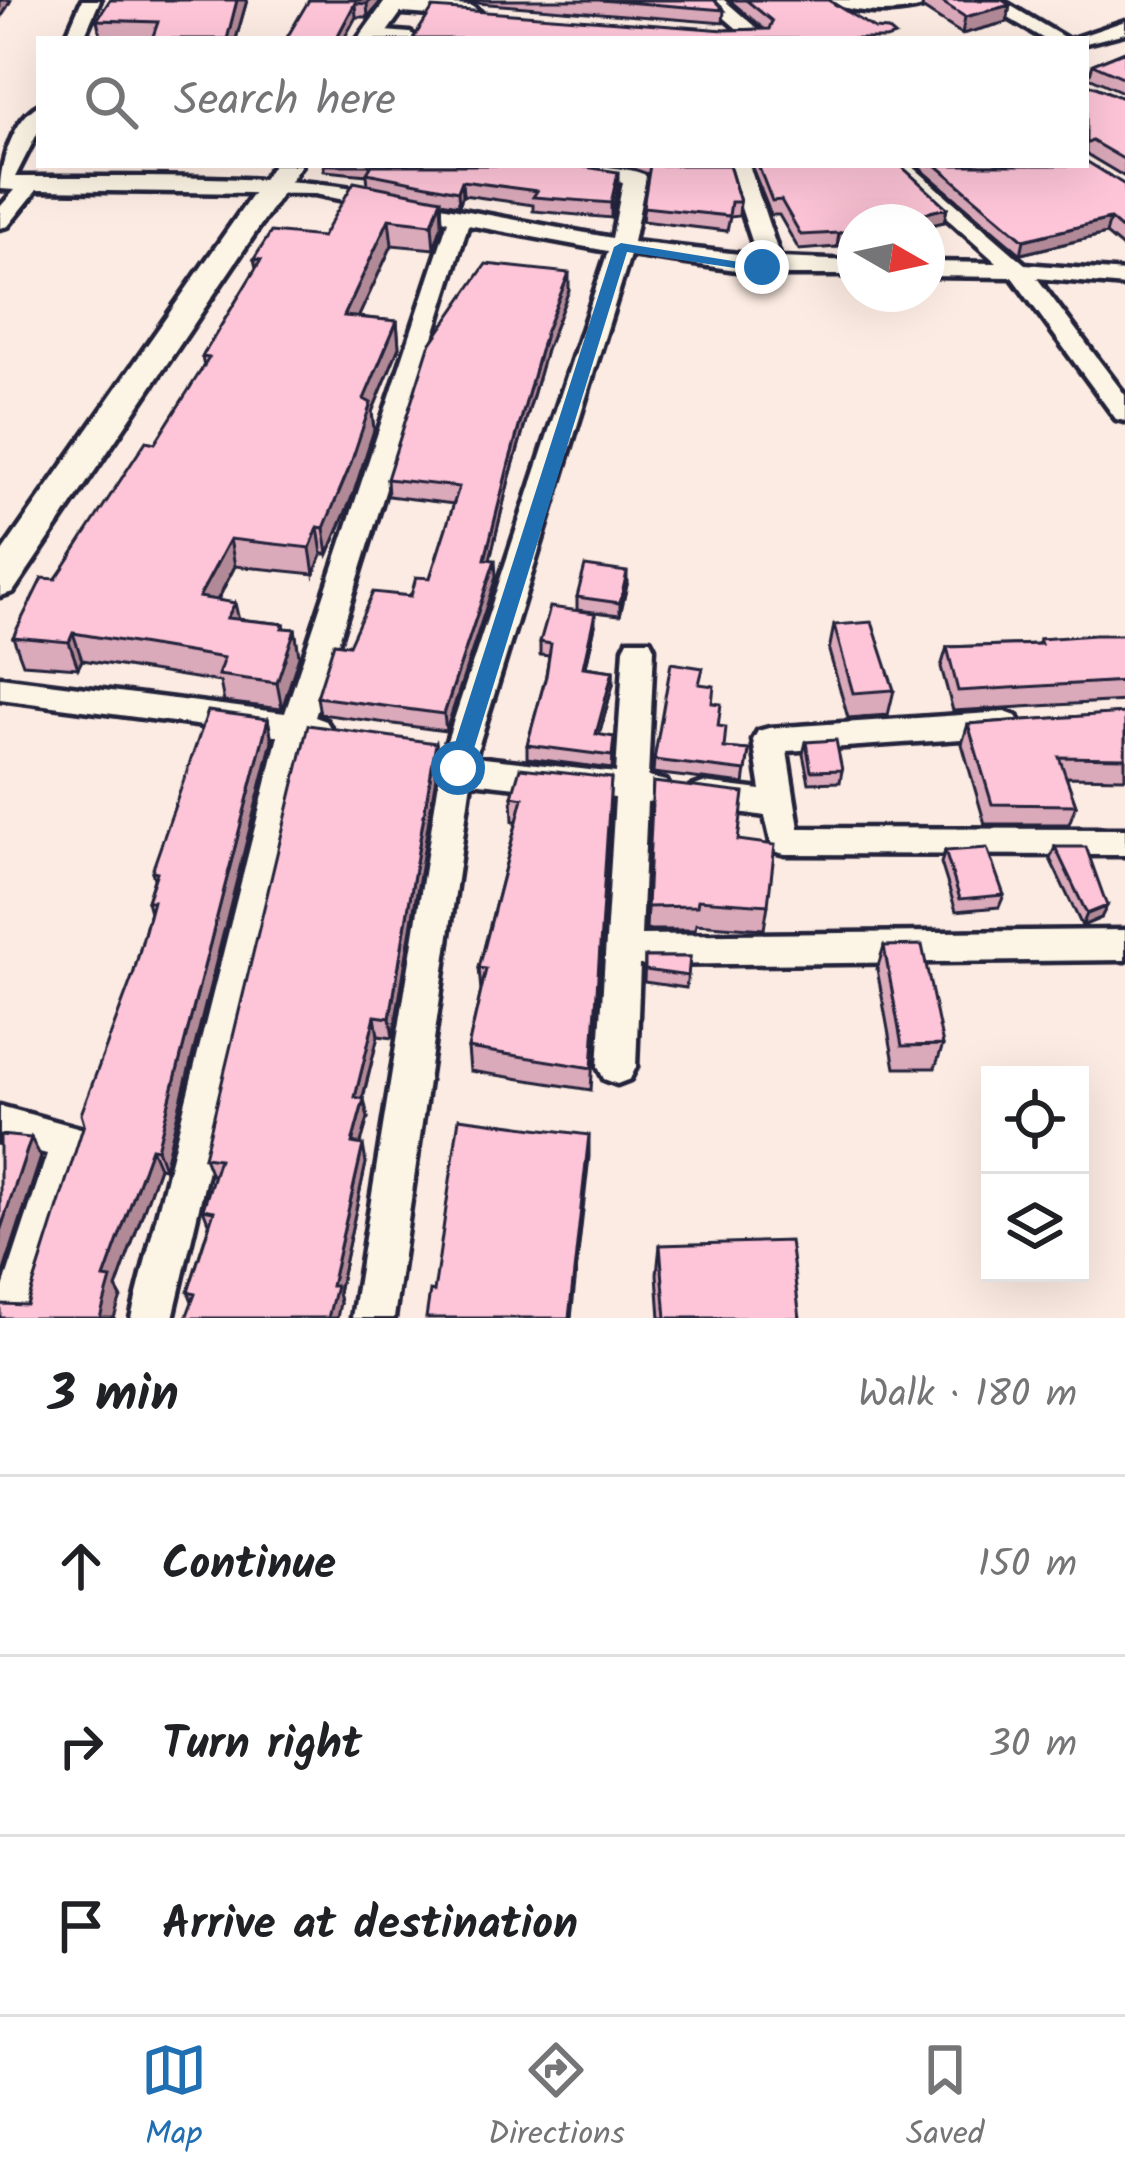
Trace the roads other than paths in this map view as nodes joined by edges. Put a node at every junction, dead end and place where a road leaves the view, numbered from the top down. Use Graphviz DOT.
graph roads {
  1 [pos="91,0"];
  2 [pos="830,0"];
  3 [pos="930,0"];
  4 [pos="987,0"];
  5 [pos="708,1"];
  6 [pos="397,4"];
  7 [pos="501,14"];
  8 [pos="872,29"];
  9 [pos="1115,29"];
  10 [pos="718,32"];
  11 [pos="75,36"];
  12 [pos="373,36"];
  13 [pos="751,36"];
  14 [pos="758,36"];
  15 [pos="1053,36"];
  16 [pos="1125,43"];
  17 [pos="36,117"];
  18 [pos="569,168"];
  19 [pos="739,168"];
  20 [pos="901,168"];
  21 [pos="281,175"];
  22 [pos="1,183"];
  23 [pos="31,184"];
  24 [pos="460,217"];
  25 [pos="0,221"];
  26 [pos="621,247"];
  27 [pos="772,268"];
  28 [pos="837,268"];
  29 [pos="945,269"];
  30 [pos="1018,270"];
  31 [pos="1125,279"];
  32 [pos="1125,412"];
  33 [pos="2,578"];
  34 [pos="639,648"];
  35 [pos="0,688"];
  36 [pos="1030,722"];
  37 [pos="296,727"];
  38 [pos="343,733"];
  39 [pos="452,755"];
  40 [pos="635,788"];
  41 [pos="780,805"];
  42 [pos="1125,842"];
  43 [pos="1125,945"];
  44 [pos="625,950"];
  45 [pos="617,1067"];
  46 [pos="0,1124"];
  47 [pos="14,1318"];
  48 [pos="152,1318"];
  49 [pos="373,1318"];
  1 -- 11 [label="street"];
  2 -- 3 [label="street"];
  2 -- 8 [label="street"];
  4 -- 15 [label="street"];
  5 -- 14 [label="street"];
  6 -- 7 [label="street"];
  6 -- 12 [label="street"];
  9 -- 16 [label="street"];
  10 -- 13 [label="street"];
  17 -- 22 [label="street"];
  18 -- 26 [label="street"];
  19 -- 27 [label="street"];
  20 -- 30 [label="street"];
  21 -- 23 [label="street"];
  21 -- 24 [label="street"];
  21 -- 33 [label="street"];
  22 -- 23 [label="street"];
  23 -- 25 [label="street"];
  24 -- 26 [label="street"];
  24 -- 37 [label="street"];
  26 -- 27 [label="street"];
  26 -- 39 [label="street"];
  27 -- 28 [label="street"];
  29 -- 30 [label="street"];
  30 -- 31 [label="street"];
  30 -- 32 [label="street"];
  34 -- 40 [label="street"];
  35 -- 37 [label="street"];
  36 -- 41 [label="street"];
  37 -- 38 [label="street"];
  37 -- 48 [label="street"];
  39 -- 40 [label="street"];
  39 -- 49 [label="street"];
  40 -- 41 [label="street"];
  40 -- 44 [label="street"];
  41 -- 42 [label="street"];
  43 -- 44 [label="street"];
  44 -- 45 [label="street"];
  46 -- 47 [label="street"];
}
